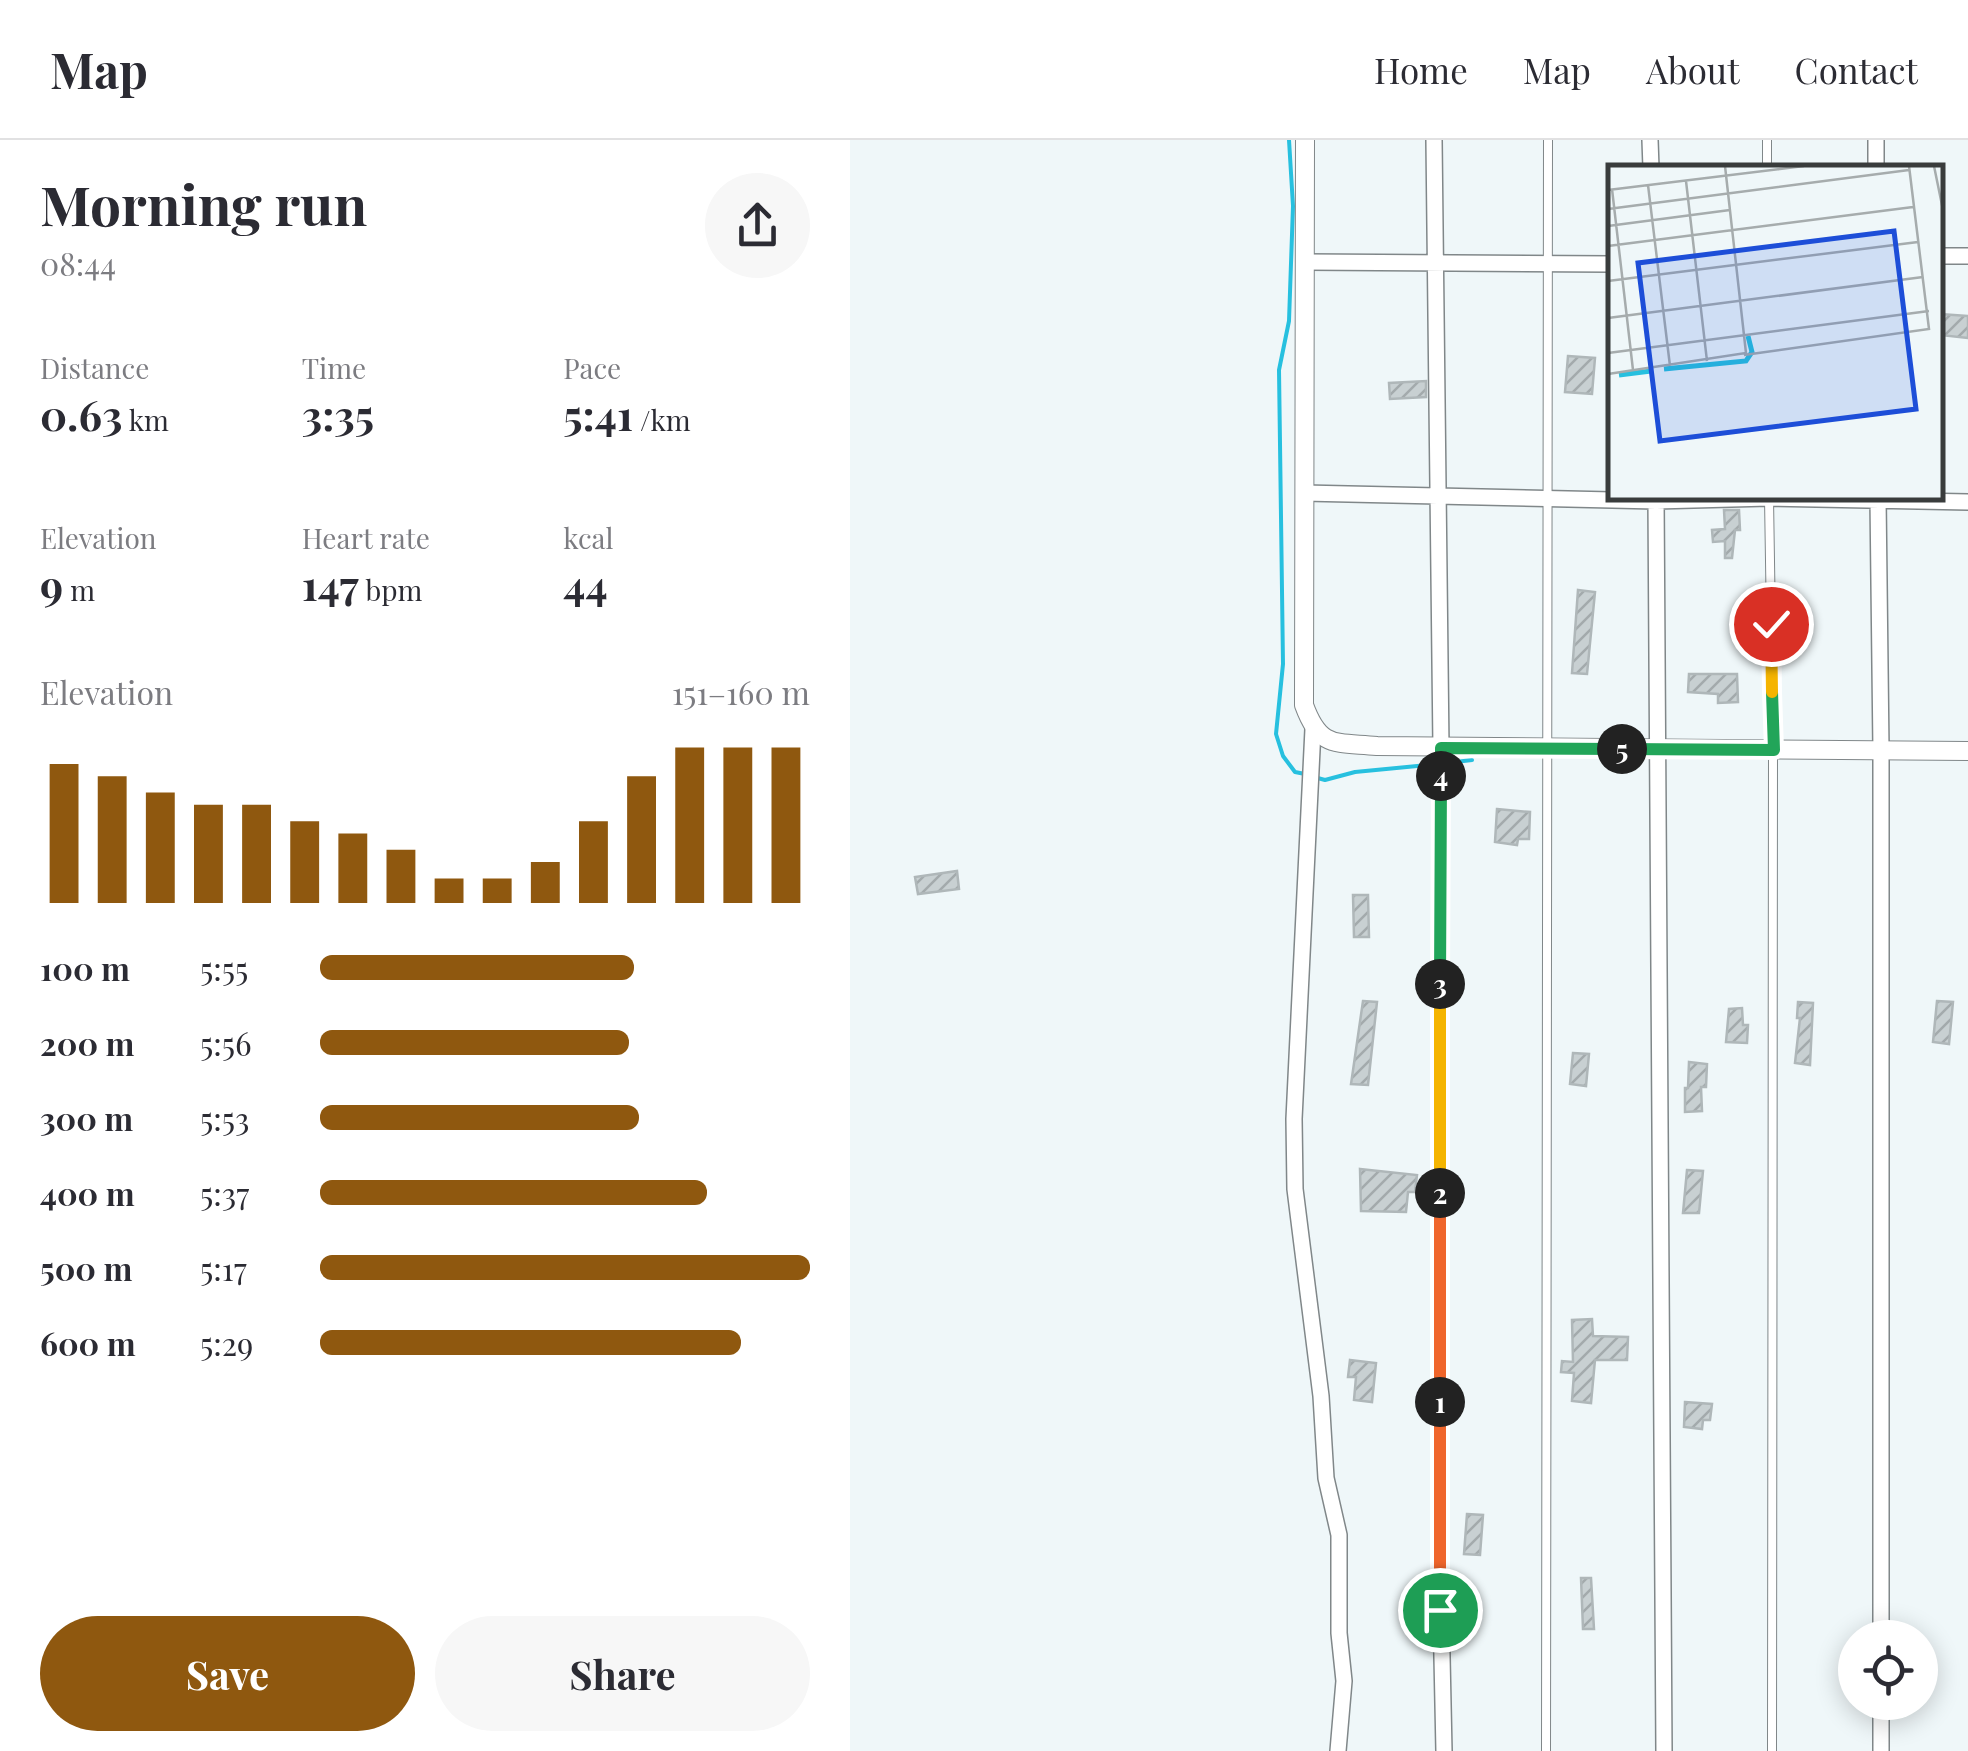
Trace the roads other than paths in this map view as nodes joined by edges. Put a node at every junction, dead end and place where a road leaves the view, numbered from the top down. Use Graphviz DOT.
graph roads {
  1 [pos="1305,140"];
  2 [pos="1434,140"];
  3 [pos="1548,140"];
  4 [pos="1435,260"];
  5 [pos="1306,262"];
  6 [pos="1547,262"];
  7 [pos="1608,264"];
  8 [pos="1304,493"];
  9 [pos="1438,494"];
  10 [pos="1549,498"];
  11 [pos="1608,499"];
  12 [pos="1656,500"];
  13 [pos="1769,500"];
  14 [pos="1878,500"];
  15 [pos="1908,500"];
  16 [pos="1968,502"];
  17 [pos="1313,729"];
  18 [pos="1441,748"];
  19 [pos="1550,748"];
  20 [pos="1660,749"];
  21 [pos="1774,750"];
  22 [pos="1881,750"];
  23 [pos="1968,751"];
  24 [pos="1880,1620"];
  25 [pos="1881,1720"];
  26 [pos="1338,1751"];
  27 [pos="1444,1751"];
  28 [pos="1546,1751"];
  29 [pos="1664,1751"];
  30 [pos="1772,1751"];
  31 [pos="1881,1751"];
  1 -- 5 [label="street"];
  2 -- 4 [label="street"];
  3 -- 6 [label="lane"];
  4 -- 5 [label="street"];
  4 -- 6 [label="street"];
  4 -- 9 [label="street"];
  5 -- 8 [label="street"];
  6 -- 7 [label="street"];
  6 -- 10 [label="lane"];
  8 -- 9 [label="street"];
  8 -- 17 [label="street"];
  9 -- 10 [label="street"];
  9 -- 18 [label="street"];
  10 -- 11 [label="street"];
  10 -- 19 [label="lane"];
  12 -- 20 [label="street"];
  13 -- 21 [label="lane"];
  14 -- 22 [label="street"];
  15 -- 16 [label="street"];
  17 -- 18 [label="street"];
  17 -- 26 [label="street"];
  18 -- 19 [label="street"];
  18 -- 27 [label="street"];
  19 -- 20 [label="street"];
  19 -- 28 [label="lane"];
  20 -- 21 [label="street"];
  20 -- 29 [label="street"];
  21 -- 22 [label="street"];
  21 -- 30 [label="lane"];
  22 -- 23 [label="street"];
  22 -- 24 [label="street"];
  25 -- 31 [label="street"];
}
